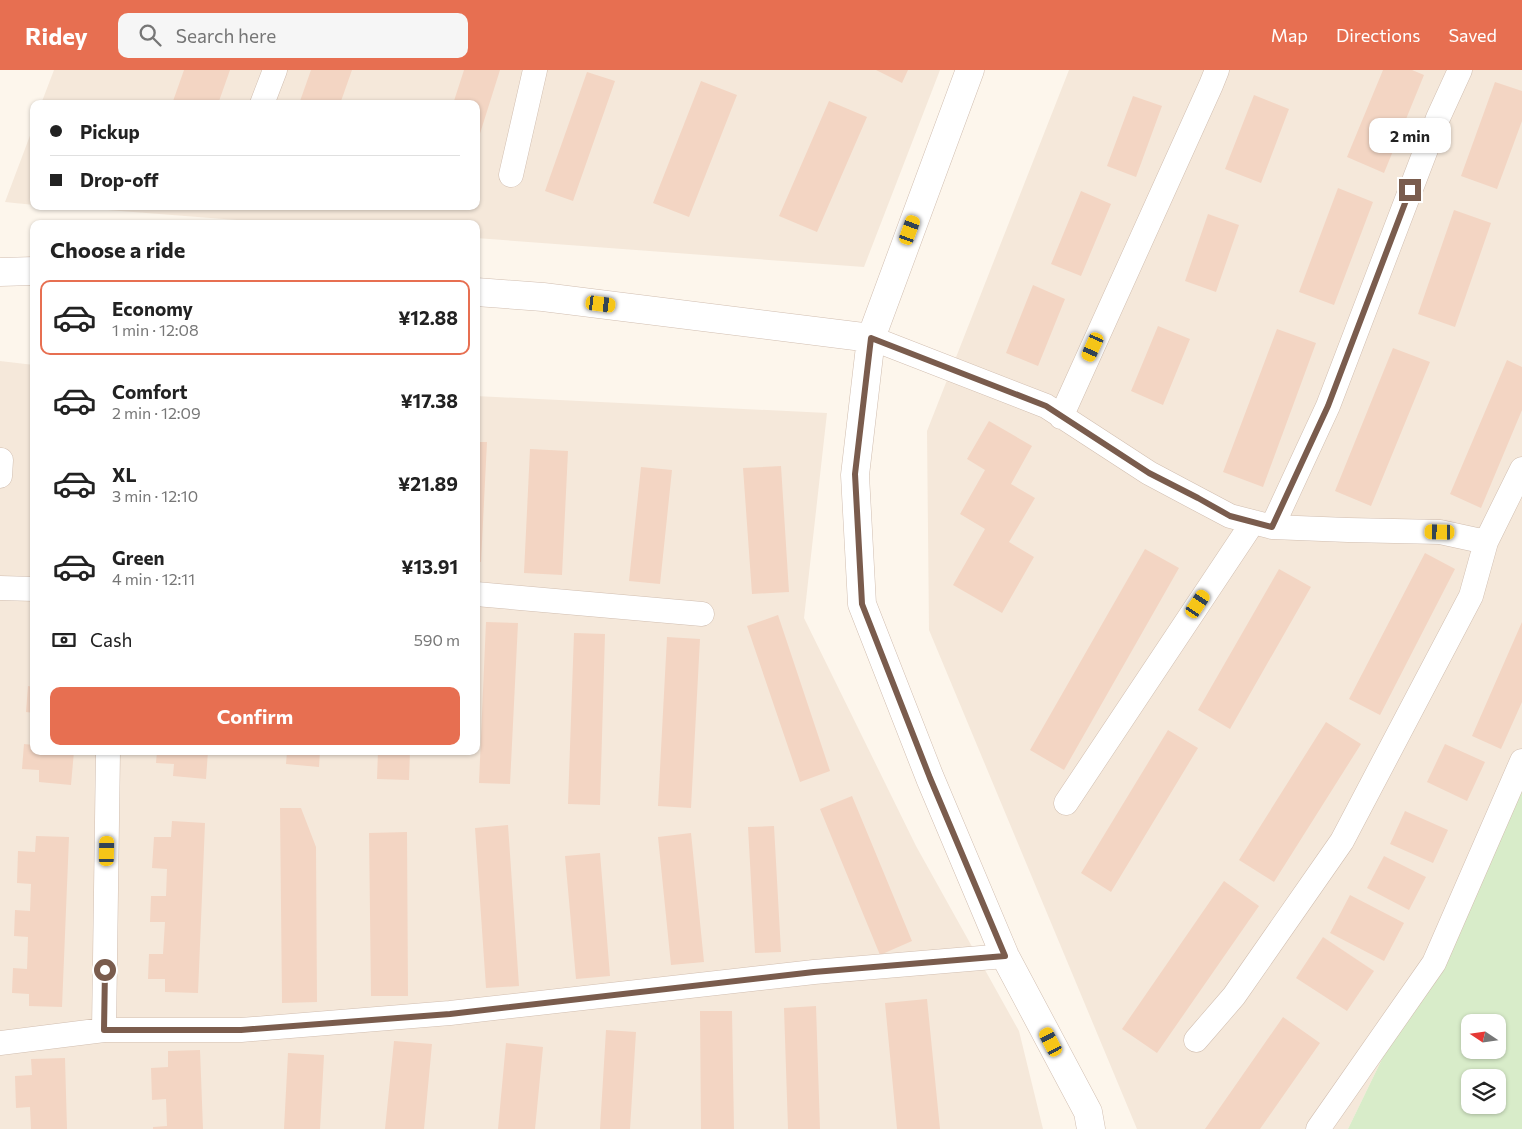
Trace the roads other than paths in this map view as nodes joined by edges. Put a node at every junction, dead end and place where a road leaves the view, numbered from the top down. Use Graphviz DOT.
graph roads {
  1 [pos="275,70"];
  2 [pos="535,70"];
  3 [pos="970,70"];
  4 [pos="1216,70"];
  5 [pos="1460,70"];
  6 [pos="264,100"];
  7 [pos="511,175"];
  8 [pos="30,271"];
  9 [pos="0,272"];
  10 [pos="480,292"];
  11 [pos="871,338"];
  12 [pos="1062,416"];
  13 [pos="1522,469"];
  14 [pos="1262,525"];
  15 [pos="1486,542"];
  16 [pos="0,588"];
  17 [pos="30,589"];
  18 [pos="480,594"];
  19 [pos="702,614"];
  20 [pos="108,755"];
  21 [pos="1522,761"];
  22 [pos="1066,802"];
  23 [pos="1005,956"];
  24 [pos="104,1030"];
  25 [pos="1196,1040"];
  26 [pos="0,1042"];
  27 [pos="1091,1129"];
  28 [pos="1318,1129"];
  1 -- 6 [label="street"];
  2 -- 7 [label="street"];
  3 -- 11 [label="street"];
  4 -- 12 [label="street"];
  5 -- 14 [label="street"];
  8 -- 9 [label="street"];
  10 -- 11 [label="street"];
  11 -- 12 [label="street"];
  11 -- 23 [label="street"];
  12 -- 14 [label="street"];
  13 -- 15 [label="street"];
  14 -- 15 [label="street"];
  14 -- 22 [label="street"];
  15 -- 25 [label="street"];
  16 -- 17 [label="street"];
  18 -- 19 [label="street"];
  20 -- 24 [label="street"];
  21 -- 28 [label="street"];
  23 -- 24 [label="street"];
  23 -- 27 [label="street"];
  24 -- 26 [label="street"];
}
